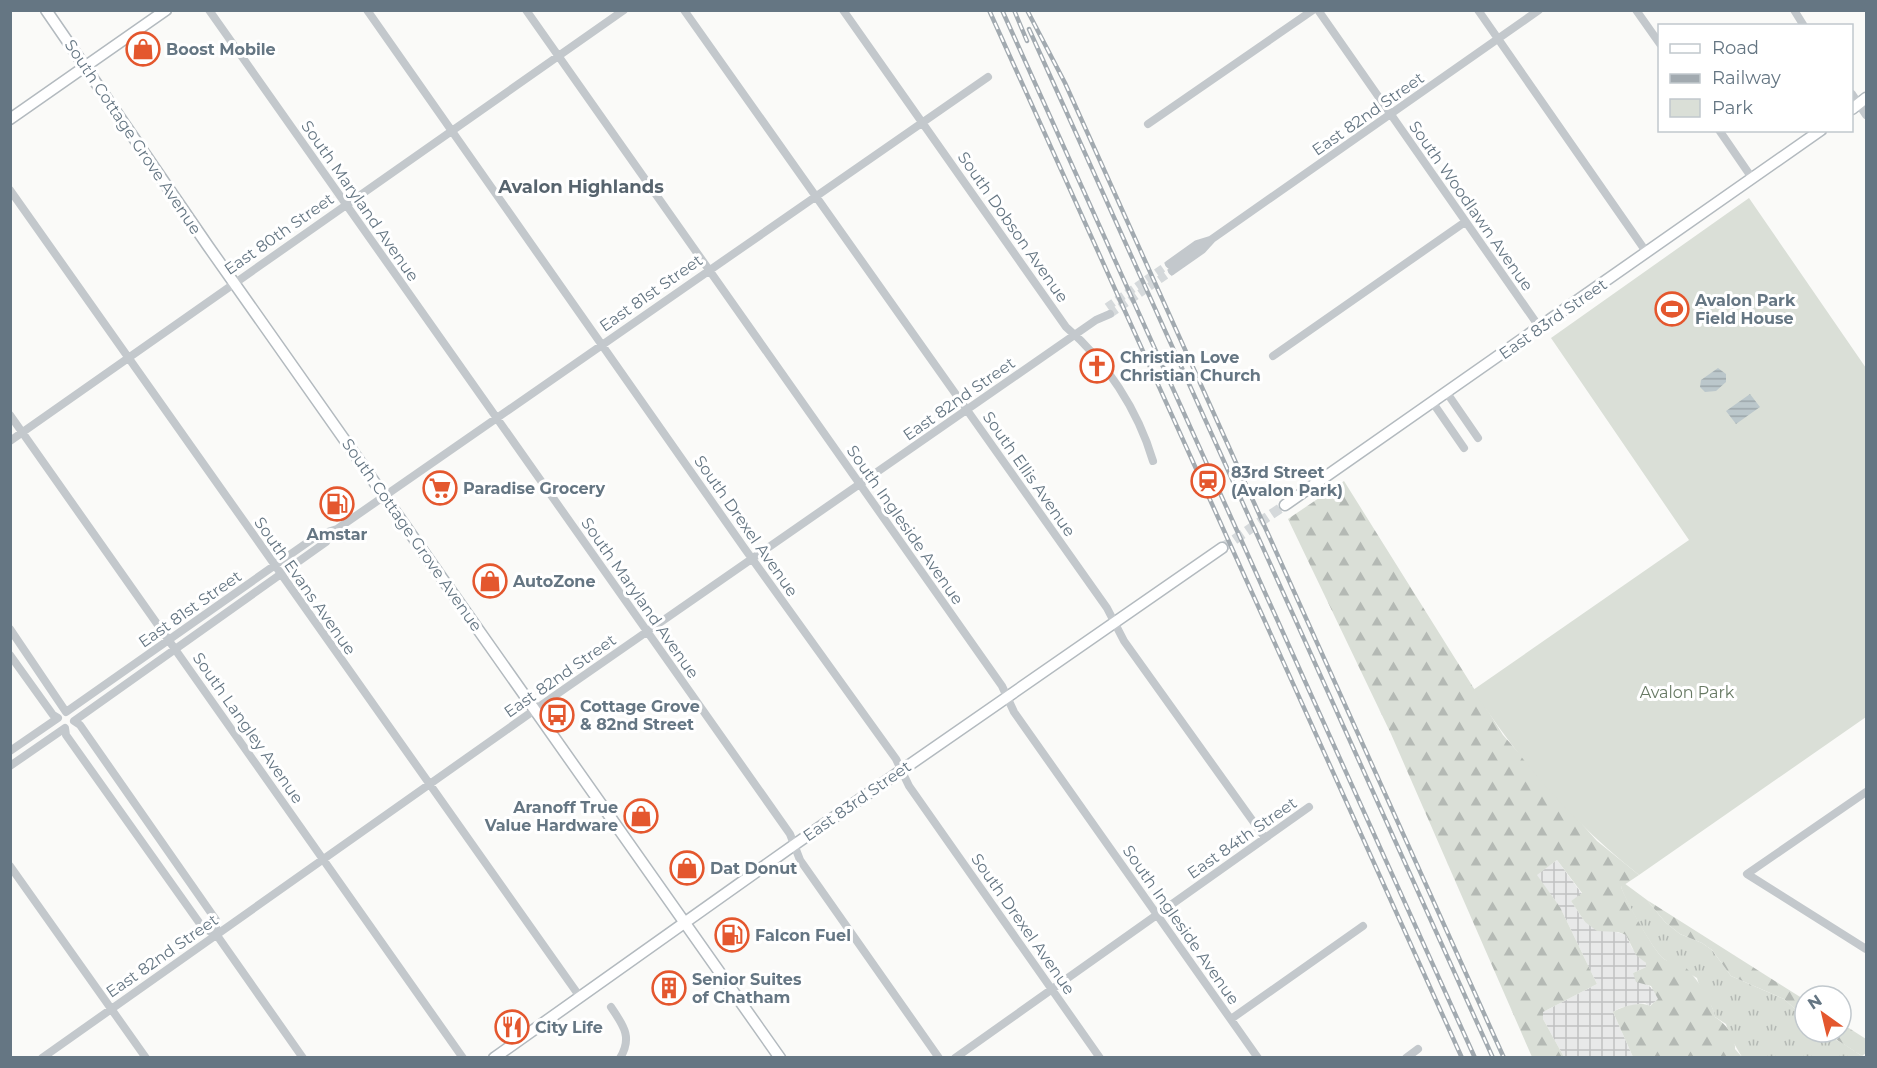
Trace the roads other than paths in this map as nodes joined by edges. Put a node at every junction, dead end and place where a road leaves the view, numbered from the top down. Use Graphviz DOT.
graph roads {
  1 [pos="46,10"];
  2 [pos="166,10"];
  3 [pos="209,10"];
  4 [pos="367,10"];
  5 [pos="526,10"];
  6 [pos="624,10"];
  7 [pos="684,10"];
  8 [pos="843,10"];
  9 [pos="1315,10"];
  10 [pos="1478,10"];
  11 [pos="1539,10"];
  12 [pos="1636,10"];
  13 [pos="1794,10"];
  14 [pos="1803,24"];
  15 [pos="1498,39"];
  16 [pos="1658,43"];
  17 [pos="558,56"];
  18 [pos="85,66"];
  19 [pos="988,77"];
  20 [pos="1859,104"];
  21 [pos="1390,114"];
  22 [pos="1866,115"];
  23 [pos="10,119"];
  24 [pos="922,121"];
  25 [pos="1148,124"];
  26 [pos="452,130"];
  27 [pos="1720,132"];
  28 [pos="1818,132"];
  29 [pos="1752,178"];
  30 [pos="10,190"];
  31 [pos="816,195"];
  32 [pos="346,204"];
  33 [pos="1465,222"];
  34 [pos="1647,252"];
  35 [pos="1170,267"];
  36 [pos="709,270"];
  37 [pos="234,282"];
  38 [pos="1109,311"];
  39 [pos="1540,328"];
  40 [pos="1075,335"];
  41 [pos="602,344"];
  42 [pos="1273,356"];
  43 [pos="128,357"];
  44 [pos="1447,393"];
  45 [pos="1433,403"];
  46 [pos="967,410"];
  47 [pos="10,415"];
  48 [pos="496,418"];
  49 [pos="23,432"];
  50 [pos="1478,438"];
  51 [pos="10,441"];
  52 [pos="1464,448"];
  53 [pos="1153,461"];
  54 [pos="860,484"];
  55 [pos="385,496"];
  56 [pos="1285,505"];
  57 [pos="332,533"];
  58 [pos="1222,548"];
  59 [pos="752,558"];
  60 [pos="274,566"];
  61 [pos="280,574"];
  62 [pos="1115,623"];
  63 [pos="10,629"];
  64 [pos="647,631"];
  65 [pos="169,640"];
  66 [pos="176,650"];
  67 [pos="10,655"];
  68 [pos="1007,698"];
  69 [pos="535,710"];
  70 [pos="66,712"];
  71 [pos="58,718"];
  72 [pos="74,721"];
  73 [pos="65,728"];
  74 [pos="10,751"];
  75 [pos="10,766"];
  76 [pos="902,771"];
  77 [pos="428,785"];
  78 [pos="1866,792"];
  79 [pos="1309,807"];
  80 [pos="152,829"];
  81 [pos="139,838"];
  82 [pos="1265,838"];
  83 [pos="794,845"];
  84 [pos="323,859"];
  85 [pos="10,866"];
  86 [pos="1157,915"];
  87 [pos="685,922"];
  88 [pos="1363,926"];
  89 [pos="216,934"];
  90 [pos="1866,949"];
  91 [pos="1052,989"];
  92 [pos="580,997"];
  93 [pos="611,1007"];
  94 [pos="111,1008"];
  95 [pos="1231,1019"];
  96 [pos="1418,1049"];
  97 [pos="42,1058"];
  98 [pos="146,1058"];
  99 [pos="303,1058"];
  100 [pos="463,1058"];
  101 [pos="494,1058"];
  102 [pos="620,1058"];
  103 [pos="780,1058"];
  104 [pos="939,1058"];
  105 [pos="955,1058"];
  106 [pos="1100,1058"];
  107 [pos="1258,1058"];
  108 [pos="1406,1058"];
  1 -- 18 [label="street, South Cottage Grove Avenue"];
  2 -- 18 [label="street"];
  3 -- 32 [label="street, South Maryland Avenue"];
  4 -- 26 [label="street, South Drexel Avenue"];
  5 -- 17 [label="street, South Ingleside Avenue"];
  6 -- 17 [label="street, East 80th Street"];
  7 -- 31 [label="street, South Ellis Avenue"];
  8 -- 24 [label="street, South Dobson Avenue"];
  9 -- 21 [label="street, South Woodlawn Avenue"];
  9 -- 25 [label="street"];
  10 -- 15 [label="street"];
  11 -- 15 [label="street, East 82nd Street"];
  12 -- 16 [label="street"];
  13 -- 14 [label="street"];
  15 -- 21 [label="street, East 82nd Street"];
  15 -- 34 [label="street"];
  17 -- 26 [label="street, East 80th Street"];
  17 -- 36 [label="street, South Ingleside Avenue"];
  18 -- 23 [label="street"];
  18 -- 37 [label="street, South Cottage Grove Avenue"];
  19 -- 24 [label="street, East 81st Street"];
  20 -- 22 [label="street"];
  21 -- 33 [label="street, South Woodlawn Avenue"];
  21 -- 35 [label="street, East 82nd Street"];
  24 -- 31 [label="street, East 81st Street"];
  24 -- 40 [label="street, South Dobson Avenue"];
  26 -- 32 [label="street, East 80th Street"];
  26 -- 41 [label="street, South Drexel Avenue"];
  27 -- 29 [label="street"];
  28 -- 29 [label="street, East 83rd Street"];
  29 -- 34 [label="street, East 83rd Street"];
  30 -- 43 [label="street, South Evans Avenue"];
  31 -- 36 [label="street, East 81st Street"];
  31 -- 46 [label="street, South Ellis Avenue"];
  32 -- 37 [label="street, East 80th Street"];
  32 -- 48 [label="street, South Maryland Avenue"];
  33 -- 39 [label="street, South Woodlawn Avenue"];
  33 -- 42 [label="street"];
  34 -- 39 [label="street, East 83rd Street"];
  36 -- 41 [label="street, East 81st Street"];
  36 -- 54 [label="street, South Ingleside Avenue"];
  37 -- 43 [label="street, East 80th Street"];
  37 -- 55 [label="street, South Cottage Grove Avenue"];
  38 -- 40 [label="street, East 82nd Street"];
  39 -- 44 [label="street, East 83rd Street"];
  40 -- 46 [label="street, East 82nd Street"];
  40 -- 53 [label="street, South Dobson Avenue"];
  41 -- 48 [label="street, East 81st Street"];
  41 -- 59 [label="street, South Drexel Avenue"];
  43 -- 49 [label="street, East 80th Street"];
  43 -- 60 [label="street, South Evans Avenue"];
  44 -- 45 [label="street, East 83rd Street"];
  44 -- 50 [label="street"];
  45 -- 52 [label="street"];
  45 -- 56 [label="street, East 83rd Street"];
  46 -- 54 [label="street, East 82nd Street"];
  46 -- 62 [label="street, South Ellis Avenue"];
  47 -- 49 [label="street, South Langley Avenue"];
  48 -- 55 [label="street, East 81st Street"];
  48 -- 64 [label="street, South Maryland Avenue"];
  49 -- 51 [label="street, East 80th Street"];
  49 -- 65 [label="street, South Langley Avenue"];
  54 -- 59 [label="street, East 82nd Street"];
  54 -- 68 [label="street, South Ingleside Avenue"];
  55 -- 57 [label="street, East 81st Street"];
  55 -- 69 [label="street, South Cottage Grove Avenue"];
  57 -- 60 [label="street, East 81st Street"];
  57 -- 61 [label="street, East 81st Street"];
  58 -- 62 [label="street, East 83rd Street"];
  59 -- 64 [label="street, East 82nd Street"];
  59 -- 76 [label="street, South Drexel Avenue"];
  60 -- 61 [label="street, South Evans Avenue"];
  60 -- 65 [label="street, East 81st Street"];
  61 -- 66 [label="street, East 81st Street"];
  61 -- 77 [label="street, South Evans Avenue"];
  62 -- 68 [label="street, East 83rd Street"];
  62 -- 82 [label="street, South Ellis Avenue"];
  63 -- 70 [label="street"];
  64 -- 69 [label="street, East 82nd Street"];
  64 -- 83 [label="street, South Maryland Avenue"];
  65 -- 66 [label="street, South Langley Avenue"];
  65 -- 70 [label="street, East 81st Street"];
  66 -- 72 [label="street, East 81st Street"];
  66 -- 84 [label="street, South Langley Avenue"];
  67 -- 71 [label="street"];
  68 -- 76 [label="street, East 83rd Street"];
  68 -- 86 [label="street, South Ingleside Avenue"];
  69 -- 77 [label="street, East 82nd Street"];
  69 -- 87 [label="street, South Cottage Grove Avenue"];
  70 -- 71 [label="street"];
  70 -- 72 [label="street"];
  71 -- 73 [label="street"];
  71 -- 74 [label="street"];
  72 -- 73 [label="street"];
  72 -- 80 [label="street"];
  73 -- 75 [label="street"];
  73 -- 81 [label="street"];
  76 -- 83 [label="street, East 83rd Street"];
  76 -- 91 [label="street, South Drexel Avenue"];
  77 -- 84 [label="street, East 82nd Street"];
  77 -- 92 [label="street, South Evans Avenue"];
  78 -- 90 [label="street"];
  79 -- 82 [label="street, East 84th Street"];
  80 -- 81 [label="street"];
  80 -- 89 [label="street"];
  81 -- 89 [label="street"];
  82 -- 86 [label="street, East 84th Street"];
  83 -- 87 [label="street, East 83rd Street"];
  83 -- 104 [label="street, South Maryland Avenue"];
  84 -- 89 [label="street, East 82nd Street"];
  84 -- 100 [label="street, South Langley Avenue"];
  85 -- 94 [label="street"];
  86 -- 91 [label="street, East 84th Street"];
  86 -- 95 [label="street, South Ingleside Avenue"];
  87 -- 92 [label="street, East 83rd Street"];
  87 -- 103 [label="street, South Cottage Grove Avenue"];
  88 -- 95 [label="street"];
  89 -- 94 [label="street, East 82nd Street"];
  89 -- 99 [label="street"];
  91 -- 105 [label="street, East 84th Street"];
  91 -- 106 [label="street, South Drexel Avenue"];
  92 -- 101 [label="street, East 83rd Street"];
  93 -- 102 [label="street"];
  94 -- 97 [label="street, East 82nd Street"];
  94 -- 98 [label="street"];
  95 -- 107 [label="street, South Ingleside Avenue"];
  96 -- 108 [label="street"];
}
